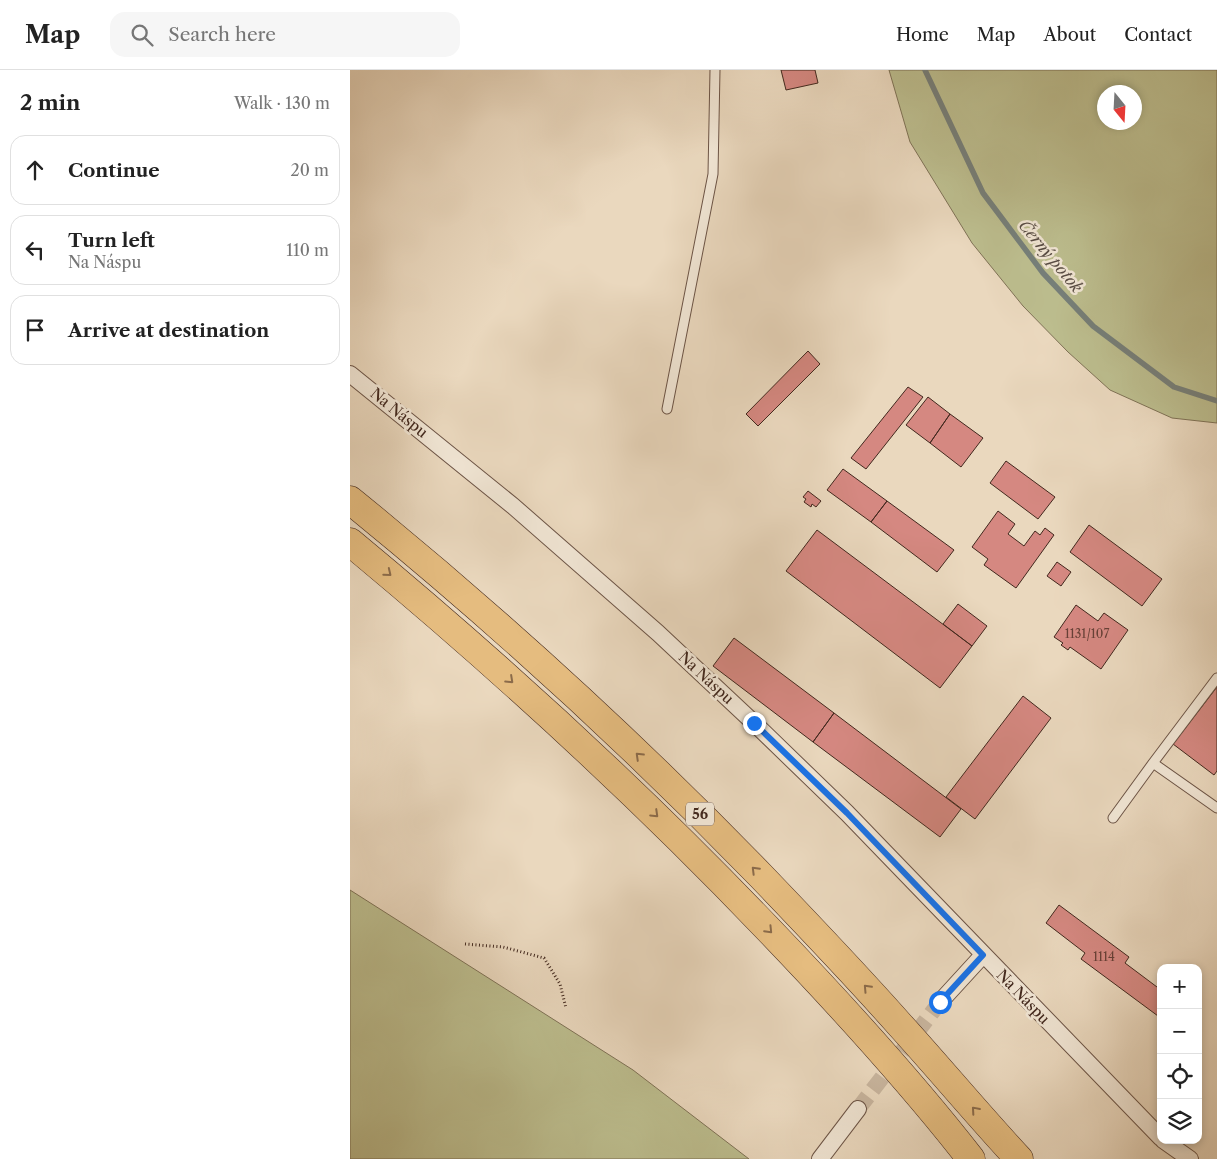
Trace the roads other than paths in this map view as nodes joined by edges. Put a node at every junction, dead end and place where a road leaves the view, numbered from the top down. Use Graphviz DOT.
graph roads {
  1 [pos="715,70"];
  2 [pos="350,374"];
  3 [pos="667,409"];
  4 [pos="350,500"];
  5 [pos="350,542"];
  6 [pos="1217,678"];
  7 [pos="1153,763"];
  8 [pos="1217,808"];
  9 [pos="1113,818"];
  10 [pos="983,955"];
  11 [pos="940,1002"];
  12 [pos="858,1110"];
  13 [pos="1157,1135"];
  14 [pos="1169,1144"];
  15 [pos="1012,1153"];
  16 [pos="820,1159"];
  17 [pos="971,1159"];
  18 [pos="1190,1159"];
  1 -- 3 [label="lane"];
  2 -- 10 [label="street, Na Náspu"];
  15 -- 4 [label="highway, 56, one-way"];
  5 -- 17 [label="highway, 56, one-way"];
  6 -- 7 [label="lane"];
  7 -- 8 [label="lane"];
  7 -- 9 [label="lane"];
  10 -- 11 [label="street"];
  10 -- 13 [label="street, Na Náspu"];
  12 -- 16 [label="street"];
  14 -- 18 [label="street, Na Náspu"];
}
